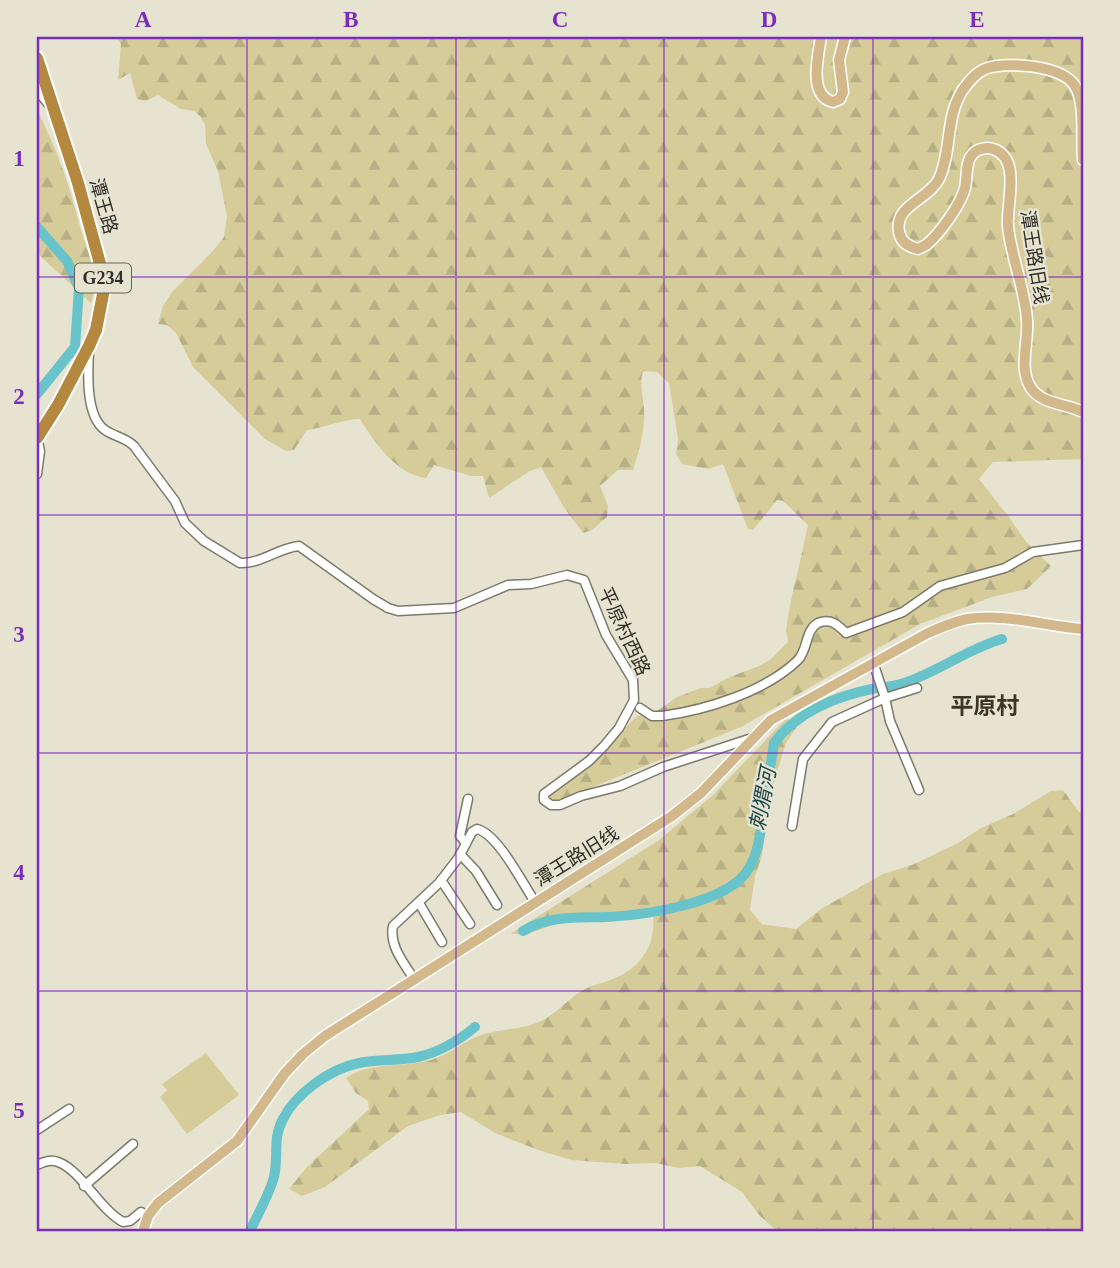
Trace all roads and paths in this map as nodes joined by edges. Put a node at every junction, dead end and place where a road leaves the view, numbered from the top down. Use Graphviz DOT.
graph roads {
  1 [pos="821,37"];
  2 [pos="845,37"];
  3 [pos="37,58"];
  4 [pos="37,82"];
  5 [pos="53,109"];
  6 [pos="1083,160"];
  7 [pos="89,346"];
  8 [pos="1083,412"];
  9 [pos="37,438"];
  10 [pos="37,474"];
  11 [pos="1083,545"];
  12 [pos="1083,629"];
  13 [pos="874,665"];
  14 [pos="917,688"];
  15 [pos="885,697"];
  16 [pos="640,708"];
  17 [pos="752,738"];
  18 [pos="919,790"];
  19 [pos="468,799"];
  20 [pos="792,826"];
  21 [pos="466,843"];
  22 [pos="460,853"];
  23 [pos="441,880"];
  24 [pos="535,902"];
  25 [pos="419,904"];
  26 [pos="498,905"];
  27 [pos="470,924"];
  28 [pos="442,942"];
  29 [pos="414,979"];
  30 [pos="69,1109"];
  31 [pos="37,1130"];
  32 [pos="133,1144"];
  33 [pos="37,1164"];
  34 [pos="84,1186"];
  35 [pos="148,1216"];
  36 [pos="143,1231"];
  1 -- 2 [label="main road"];
  3 -- 5 [label="highway, 潭王路 / G234"];
  4 -- 5 [label="street"];
  5 -- 7 [label="highway, 潭王路 / G234"];
  6 -- 8 [label="main road, 潭王路旧线"];
  7 -- 9 [label="highway, 潭王路 / G234"];
  7 -- 17 [label="street, 平原村西路"];
  9 -- 10 [label="street"];
  11 -- 16 [label="street"];
  12 -- 13 [label="main road, 潭王路旧线"];
  13 -- 15 [label="street"];
  13 -- 17 [label="main road, 潭王路旧线"];
  14 -- 15 [label="street"];
  15 -- 18 [label="street"];
  15 -- 20 [label="street"];
  17 -- 24 [label="main road, 潭王路旧线"];
  19 -- 21 [label="street"];
  21 -- 22 [label="street"];
  21 -- 24 [label="street"];
  22 -- 23 [label="street"];
  22 -- 26 [label="street"];
  23 -- 25 [label="street"];
  23 -- 27 [label="street"];
  24 -- 29 [label="main road, 潭王路旧线"];
  25 -- 28 [label="street"];
  25 -- 29 [label="street"];
  29 -- 35 [label="main road, 潭王路旧线"];
  30 -- 31 [label="street"];
  32 -- 34 [label="street"];
  33 -- 34 [label="street"];
  34 -- 35 [label="street"];
  35 -- 36 [label="main road, 潭王路旧线"];
}
